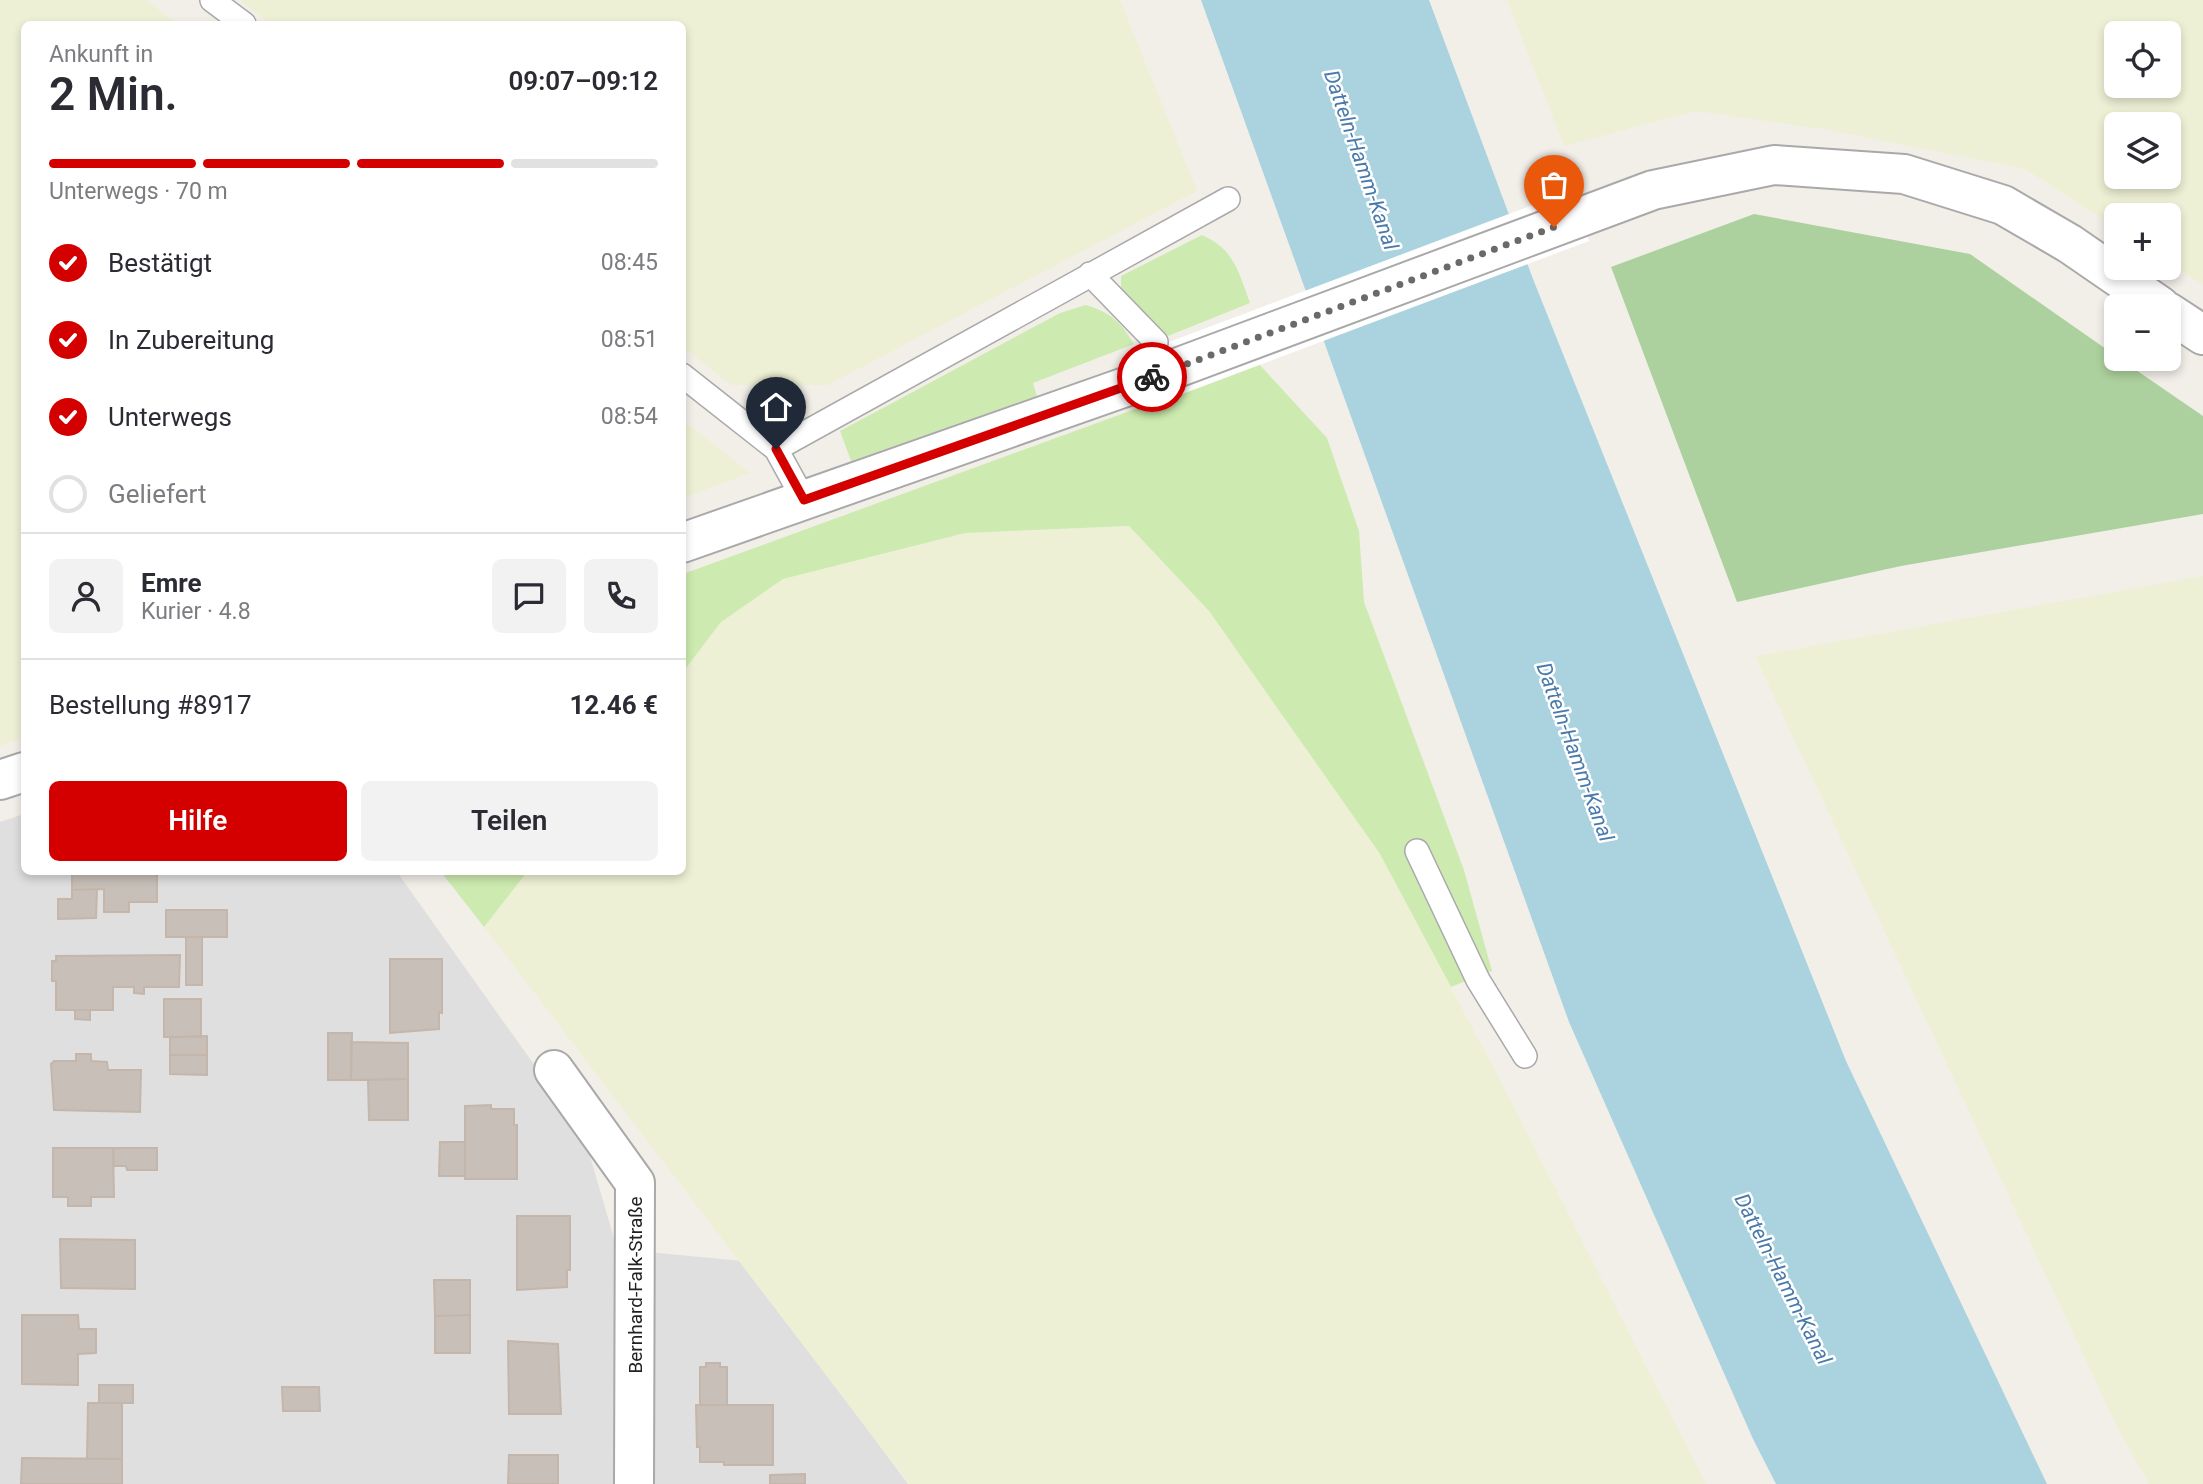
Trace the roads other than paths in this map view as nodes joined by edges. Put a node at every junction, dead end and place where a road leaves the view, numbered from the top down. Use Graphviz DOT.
graph roads {
  1 [pos="212,0"];
  2 [pos="240,21"];
  3 [pos="1228,199"];
  4 [pos="1090,274"];
  5 [pos="2143,294"];
  6 [pos="2181,321"];
  7 [pos="2203,335"];
  8 [pos="1156,342"];
  9 [pos="686,378"];
  10 [pos="776,449"];
  11 [pos="804,500"];
  12 [pos="686,542"];
  13 [pos="21,773"];
  14 [pos="0,780"];
  15 [pos="1417,851"];
  16 [pos="1525,1056"];
  17 [pos="554,1070"];
  18 [pos="634,1484"];
  1 -- 2 [label="lane"];
  3 -- 4 [label="lane"];
  4 -- 8 [label="lane"];
  4 -- 10 [label="lane"];
  5 -- 11 [label="street"];
  6 -- 7 [label="street"];
  9 -- 10 [label="lane"];
  10 -- 11 [label="lane"];
  11 -- 12 [label="street"];
  13 -- 14 [label="street"];
  15 -- 16 [label="lane"];
  17 -- 18 [label="street, Bernhard-Falk-Straße"];
}
